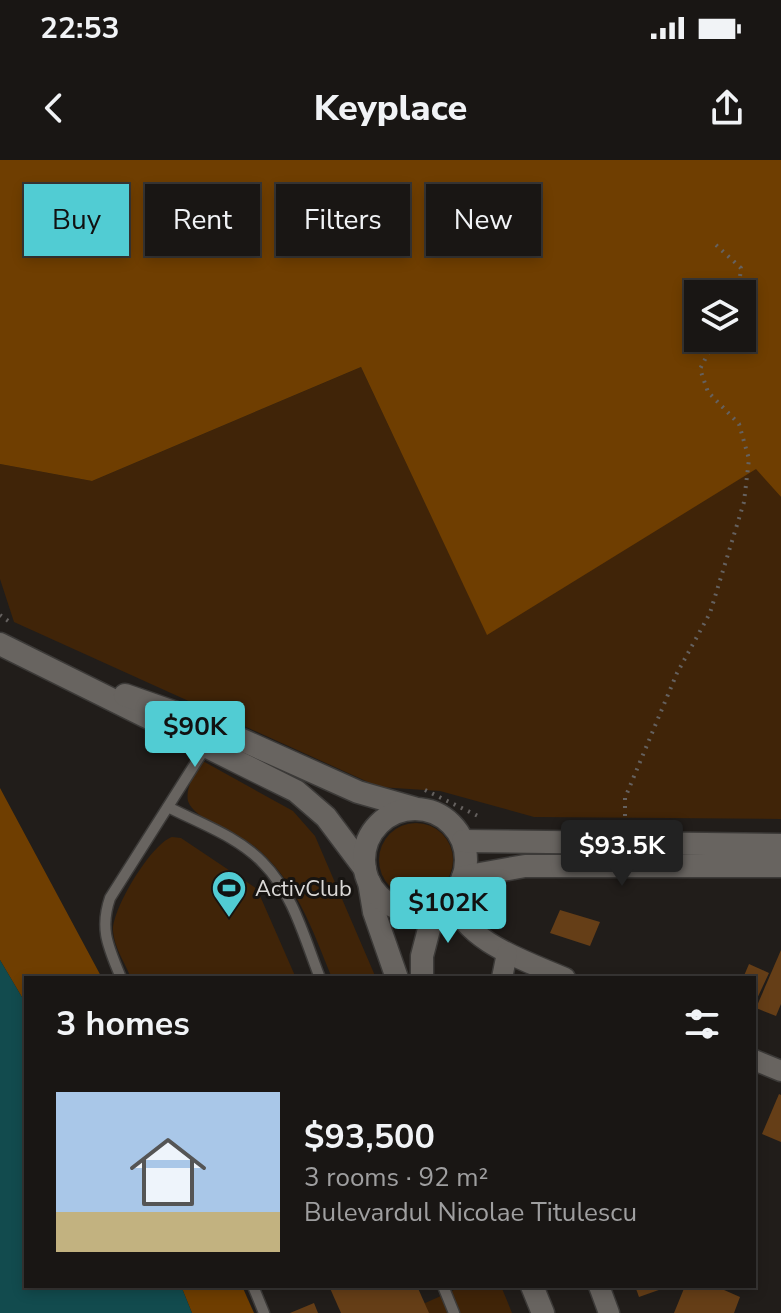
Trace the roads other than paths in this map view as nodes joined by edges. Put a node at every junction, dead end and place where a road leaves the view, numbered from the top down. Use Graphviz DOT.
graph roads {
  1 [pos="0,644"];
  2 [pos="32,663"];
  3 [pos="206,748"];
  4 [pos="331,779"];
  5 [pos="168,807"];
  6 [pos="414,808"];
  7 [pos="463,841"];
  8 [pos="781,845"];
  9 [pos="781,866"];
  10 [pos="367,875"];
  11 [pos="463,877"];
  12 [pos="442,902"];
  13 [pos="507,953"];
  14 [pos="120,976"];
  15 [pos="319,976"];
  16 [pos="396,976"];
  17 [pos="422,976"];
  18 [pos="502,976"];
  19 [pos="560,976"];
  20 [pos="756,1061"];
  21 [pos="781,1071"];
  22 [pos="254,1288"];
  23 [pos="444,1288"];
  24 [pos="533,1288"];
  25 [pos="600,1288"];
  26 [pos="264,1313"];
  27 [pos="454,1313"];
  28 [pos="543,1313"];
  29 [pos="609,1313"];
  1 -- 2 [label="main road"];
  2 -- 3 [label="main road"];
  2 -- 4 [label="main road"];
  3 -- 4 [label="lane"];
  3 -- 5 [label="lane"];
  3 -- 10 [label="main road"];
  4 -- 6 [label="main road"];
  5 -- 14 [label="lane"];
  5 -- 15 [label="lane"];
  6 -- 7 [label="main road"];
  6 -- 10 [label="main road"];
  7 -- 8 [label="main road"];
  7 -- 11 [label="main road"];
  9 -- 11 [label="main road"];
  10 -- 12 [label="main road"];
  10 -- 16 [label="main road"];
  11 -- 12 [label="main road"];
  12 -- 13 [label="street"];
  12 -- 17 [label="main road"];
  13 -- 18 [label="street"];
  13 -- 19 [label="street"];
  20 -- 21 [label="street"];
  22 -- 26 [label="lane"];
  23 -- 27 [label="lane"];
  24 -- 28 [label="main road"];
  25 -- 29 [label="street"];
}
